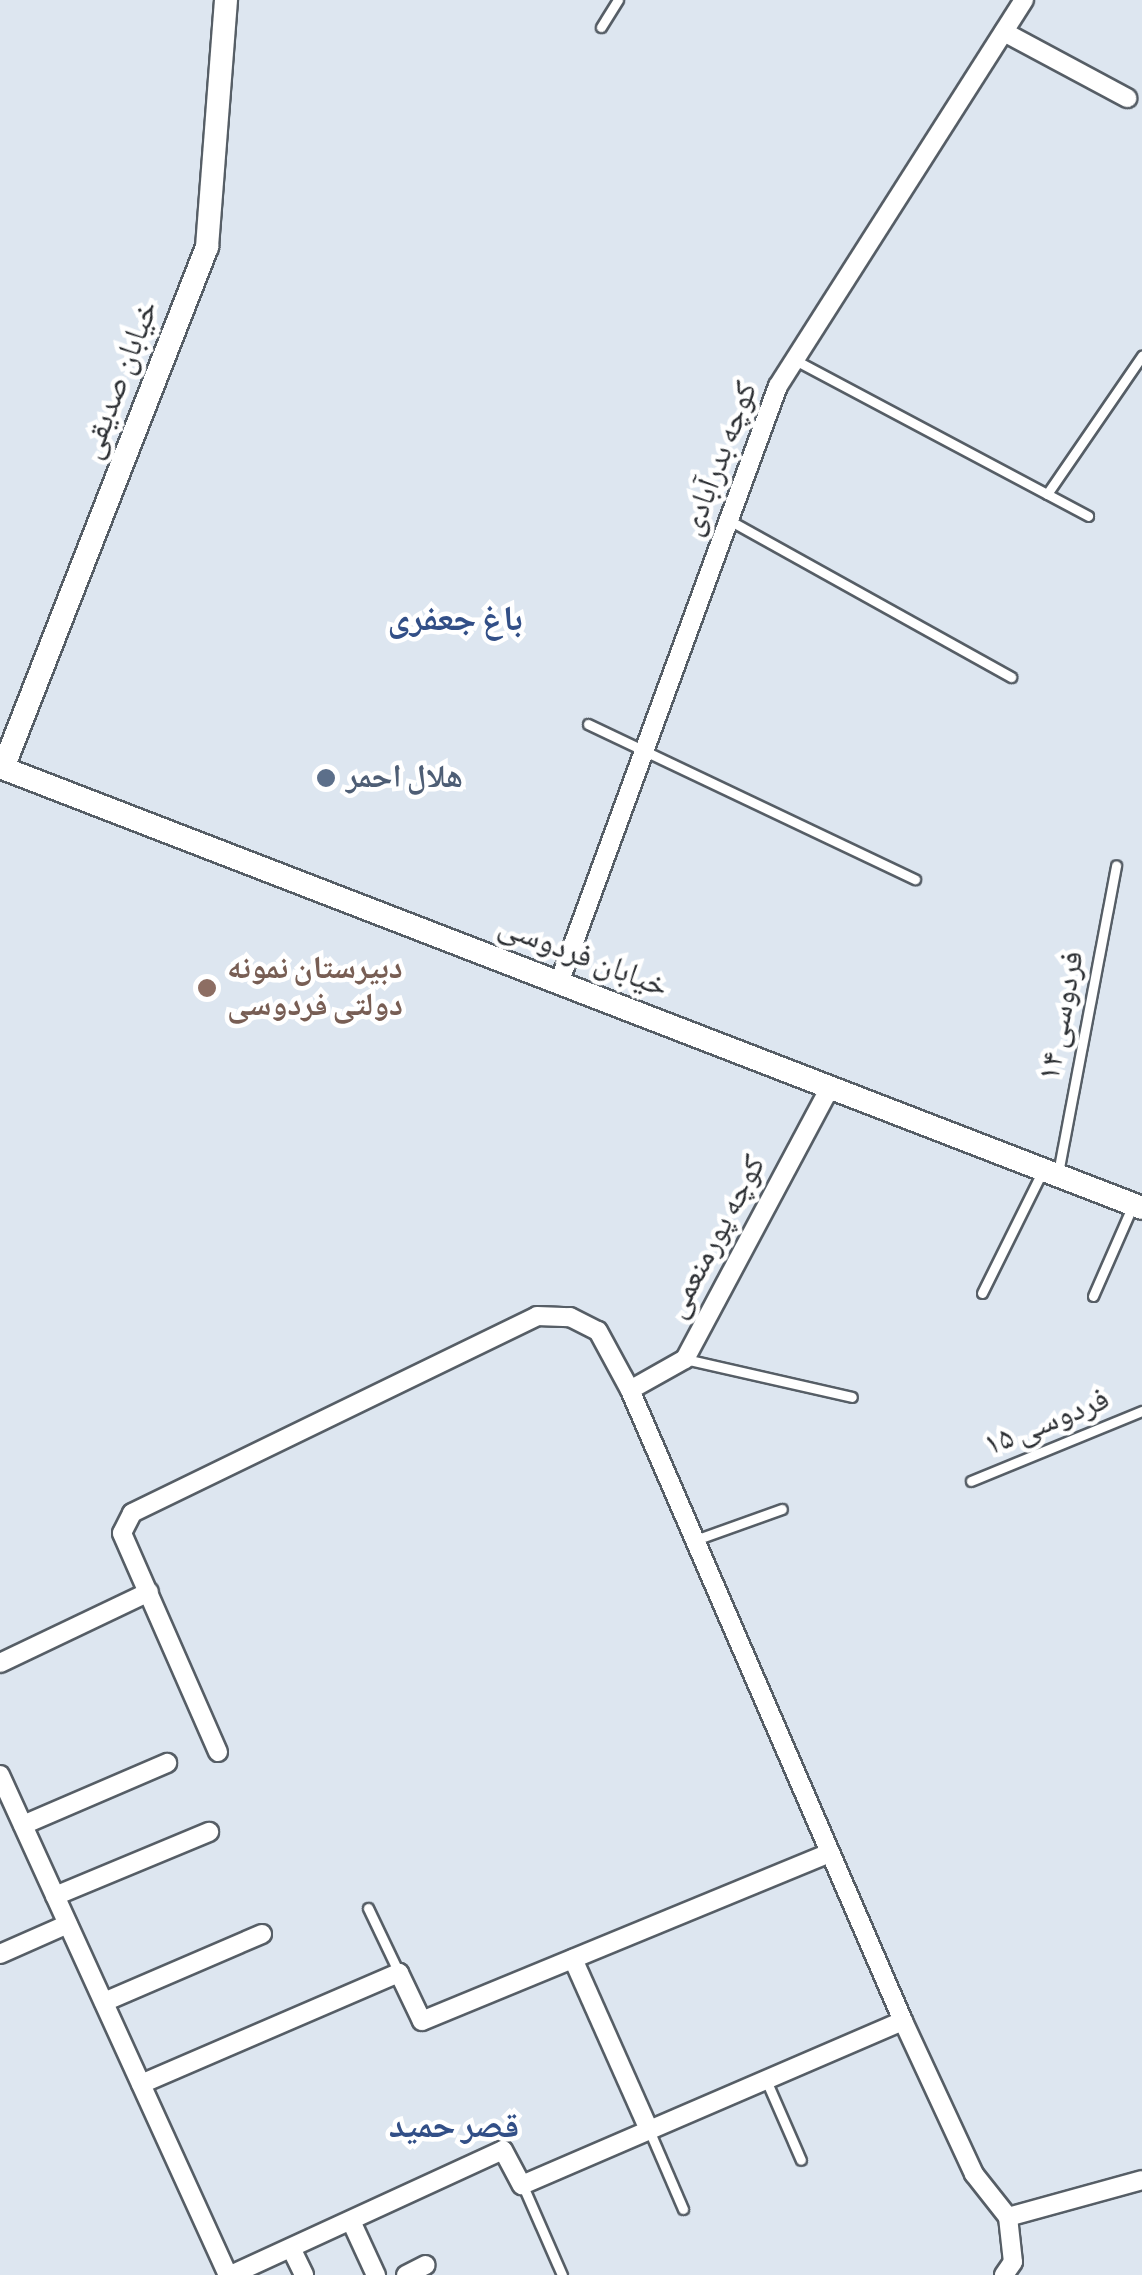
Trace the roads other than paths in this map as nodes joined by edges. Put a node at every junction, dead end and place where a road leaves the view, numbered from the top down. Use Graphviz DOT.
graph roads {
  1 [pos="226,0"];
  2 [pos="618,0"];
  3 [pos="1024,0"];
  4 [pos="601,27"];
  5 [pos="1004,32"];
  6 [pos="1127,98"];
  7 [pos="1142,356"];
  8 [pos="795,360"];
  9 [pos="1047,494"];
  10 [pos="1088,516"];
  11 [pos="729,520"];
  12 [pos="1011,677"];
  13 [pos="588,724"];
  14 [pos="644,750"];
  15 [pos="2,767"];
  16 [pos="1116,865"];
  17 [pos="914,879"];
  18 [pos="559,983"];
  19 [pos="830,1088"];
  20 [pos="1050,1173"];
  21 [pos="1138,1206"];
  22 [pos="982,1293"];
  23 [pos="1093,1296"];
  24 [pos="685,1358"];
  25 [pos="630,1390"];
  26 [pos="852,1397"];
  27 [pos="1142,1411"];
  28 [pos="971,1481"];
  29 [pos="782,1509"];
  30 [pos="698,1539"];
  31 [pos="149,1592"];
  32 [pos="0,1663"];
  33 [pos="218,1752"];
  34 [pos="167,1763"];
  35 [pos="0,1775"];
  36 [pos="23,1825"];
  37 [pos="210,1832"];
  38 [pos="830,1853"];
  39 [pos="55,1896"];
  40 [pos="368,1908"];
  41 [pos="68,1924"];
  42 [pos="262,1934"];
  43 [pos="0,1954"];
  44 [pos="573,1959"];
  45 [pos="398,1973"];
  46 [pos="104,2002"];
  47 [pos="904,2021"];
  48 [pos="766,2080"];
  49 [pos="141,2084"];
  50 [pos="648,2130"];
  51 [pos="801,2160"];
  52 [pos="1142,2180"];
  53 [pos="522,2185"];
  54 [pos="683,2209"];
  55 [pos="1008,2217"];
  56 [pos="351,2221"];
  57 [pos="292,2248"];
  58 [pos="426,2265"];
  59 [pos="229,2275"];
  60 [pos="304,2275"];
  61 [pos="376,2275"];
  62 [pos="406,2275"];
  63 [pos="562,2275"];
  64 [pos="1004,2275"];
  1 -- 15 [label="street, خیابان صدیقی"];
  2 -- 4 [label="lane"];
  3 -- 5 [label="street, کوچه بدرآبادی"];
  5 -- 6 [label="street"];
  5 -- 8 [label="street, کوچه بدرآبادی"];
  7 -- 9 [label="lane"];
  8 -- 9 [label="lane"];
  8 -- 11 [label="street, کوچه بدرآبادی"];
  9 -- 10 [label="lane"];
  11 -- 12 [label="lane"];
  11 -- 14 [label="street, کوچه بدرآبادی"];
  13 -- 14 [label="lane"];
  14 -- 17 [label="lane"];
  14 -- 18 [label="street, کوچه بدرآبادی"];
  15 -- 18 [label="street, خیابان فردوسی"];
  16 -- 20 [label="lane, فردوسی ۱۴"];
  18 -- 19 [label="street, خیابان فردوسی"];
  19 -- 20 [label="street, خیابان فردوسی"];
  19 -- 24 [label="street, کوچه پورمنعمی"];
  20 -- 21 [label="street, خیابان فردوسی"];
  20 -- 22 [label="lane, فردوسی ۱۴"];
  21 -- 23 [label="lane"];
  24 -- 25 [label="street, کوچه پورمنعمی"];
  24 -- 26 [label="lane"];
  25 -- 30 [label="street"];
  25 -- 31 [label="street"];
  27 -- 28 [label="lane, فردوسی ۱۵"];
  29 -- 30 [label="lane"];
  30 -- 38 [label="street"];
  31 -- 32 [label="street"];
  31 -- 33 [label="street"];
  34 -- 36 [label="street"];
  35 -- 36 [label="street"];
  36 -- 39 [label="street"];
  37 -- 39 [label="street"];
  38 -- 44 [label="street"];
  38 -- 47 [label="street"];
  39 -- 41 [label="street"];
  40 -- 45 [label="lane"];
  41 -- 43 [label="street"];
  41 -- 46 [label="street"];
  42 -- 46 [label="street"];
  44 -- 45 [label="street"];
  44 -- 50 [label="street"];
  45 -- 49 [label="street"];
  46 -- 49 [label="street"];
  47 -- 48 [label="street"];
  47 -- 55 [label="street"];
  48 -- 50 [label="street"];
  48 -- 51 [label="lane"];
  49 -- 59 [label="street"];
  50 -- 53 [label="street"];
  50 -- 54 [label="lane"];
  52 -- 55 [label="street"];
  53 -- 56 [label="street"];
  53 -- 63 [label="lane"];
  55 -- 64 [label="street"];
  56 -- 57 [label="street"];
  56 -- 61 [label="street"];
  57 -- 59 [label="street"];
  57 -- 60 [label="street"];
  58 -- 62 [label="street"];
}
